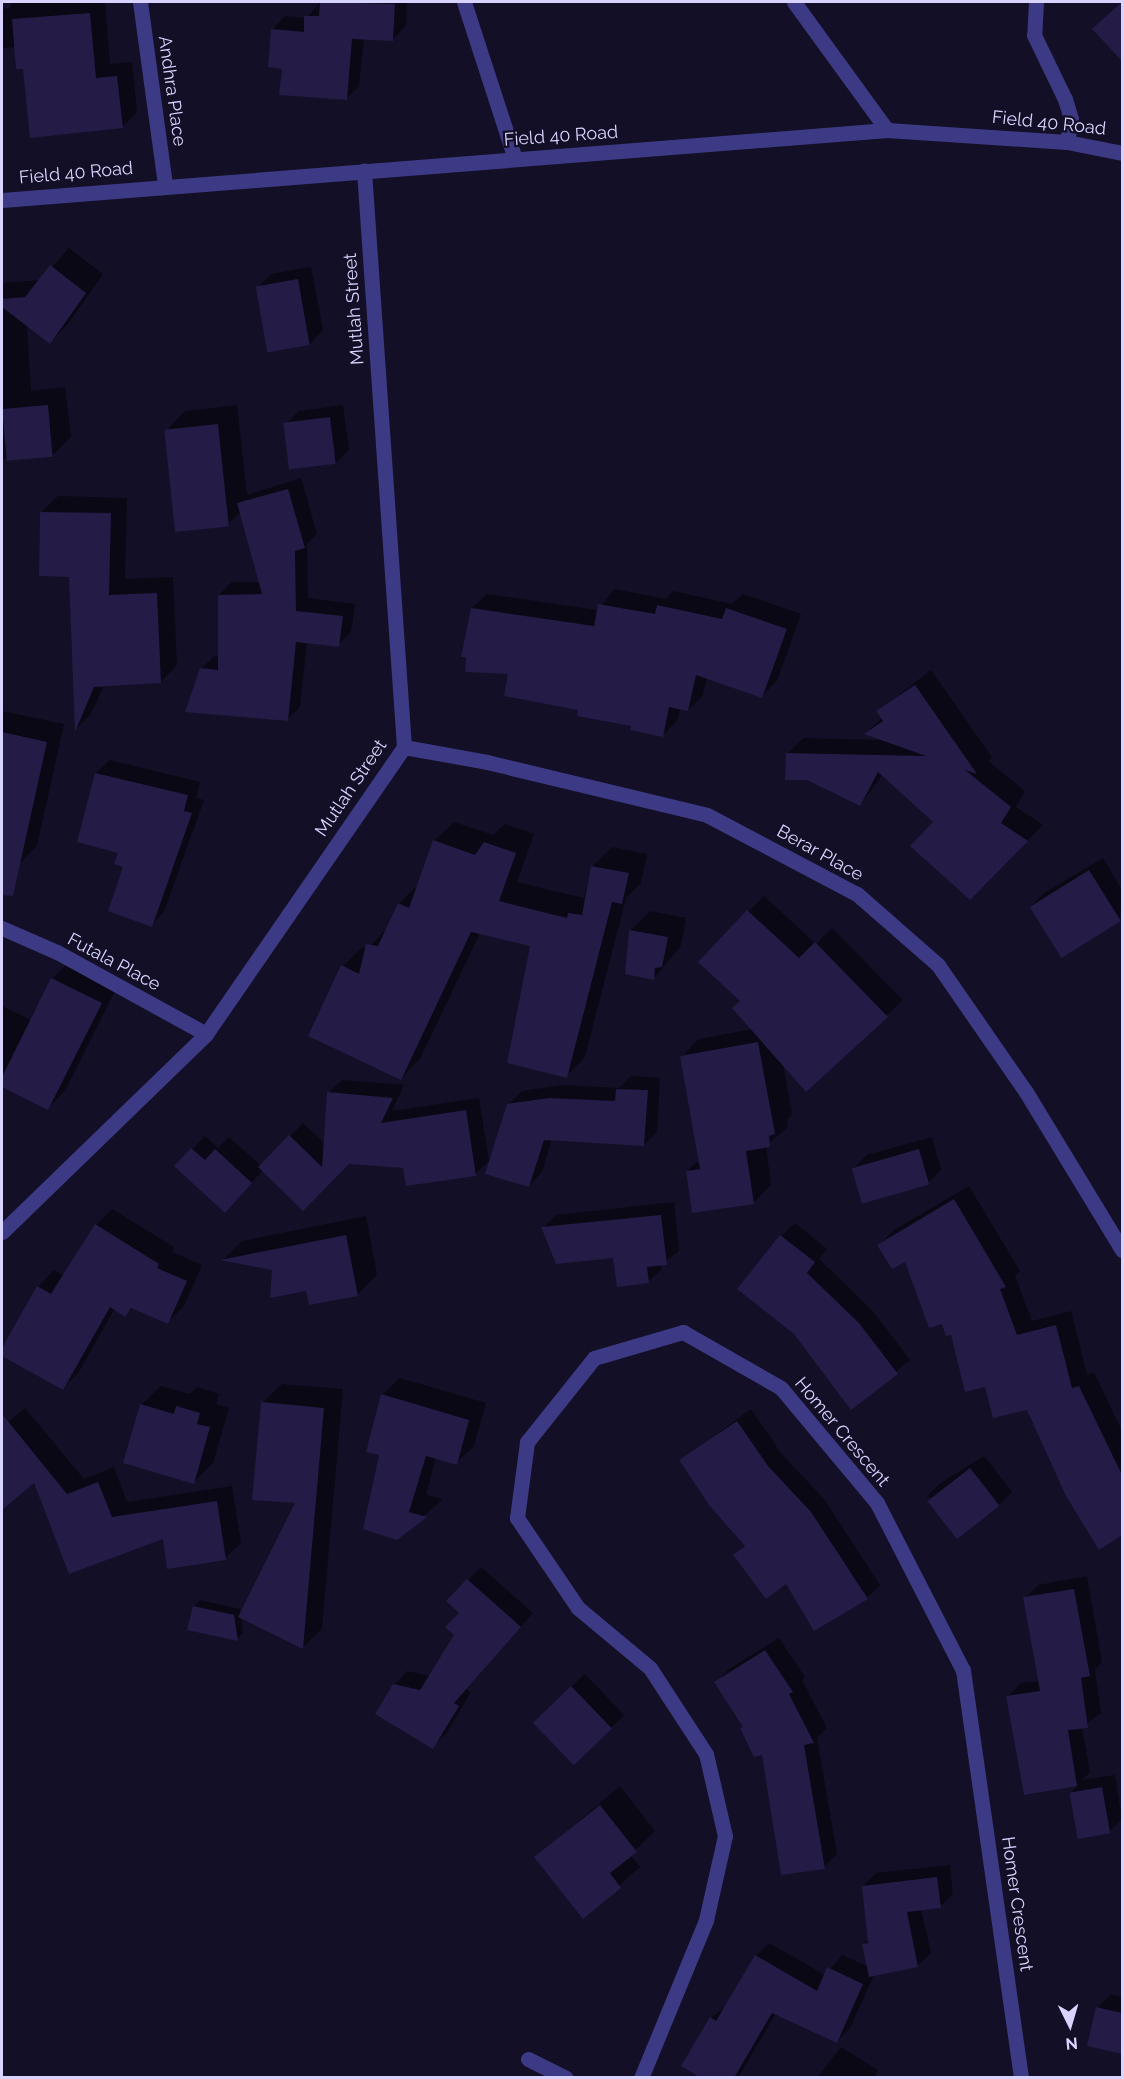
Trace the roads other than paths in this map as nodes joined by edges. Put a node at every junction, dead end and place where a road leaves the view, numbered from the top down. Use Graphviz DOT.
graph roads {
  1 [pos="140,2"];
  2 [pos="464,2"];
  3 [pos="794,2"];
  4 [pos="1036,2"];
  5 [pos="887,130"];
  6 [pos="1067,142"];
  7 [pos="1122,153"];
  8 [pos="515,159"];
  9 [pos="364,170"];
  10 [pos="165,185"];
  11 [pos="2,200"];
  12 [pos="404,747"];
  13 [pos="2,928"];
  14 [pos="206,1034"];
  15 [pos="2,1232"];
  16 [pos="1122,1250"];
  17 [pos="528,2059"];
  18 [pos="566,2078"];
  19 [pos="640,2078"];
  20 [pos="1021,2078"];
  1 -- 10 [label="street, Andhra Place"];
  2 -- 8 [label="street"];
  3 -- 5 [label="street"];
  4 -- 6 [label="street"];
  5 -- 6 [label="street, Field 40 Road"];
  5 -- 8 [label="street, Field 40 Road"];
  6 -- 7 [label="street, Field 40 Road"];
  8 -- 9 [label="street, Field 40 Road"];
  9 -- 10 [label="street, Field 40 Road"];
  9 -- 12 [label="street, Mutlah Street"];
  10 -- 11 [label="street, Field 40 Road"];
  12 -- 14 [label="street, Mutlah Street"];
  12 -- 16 [label="street, Berar Place"];
  13 -- 14 [label="street, Futala Place"];
  14 -- 15 [label="street, Mutlah Street"];
  17 -- 18 [label="street"];
  19 -- 20 [label="street, Homer Crescent"];
}
